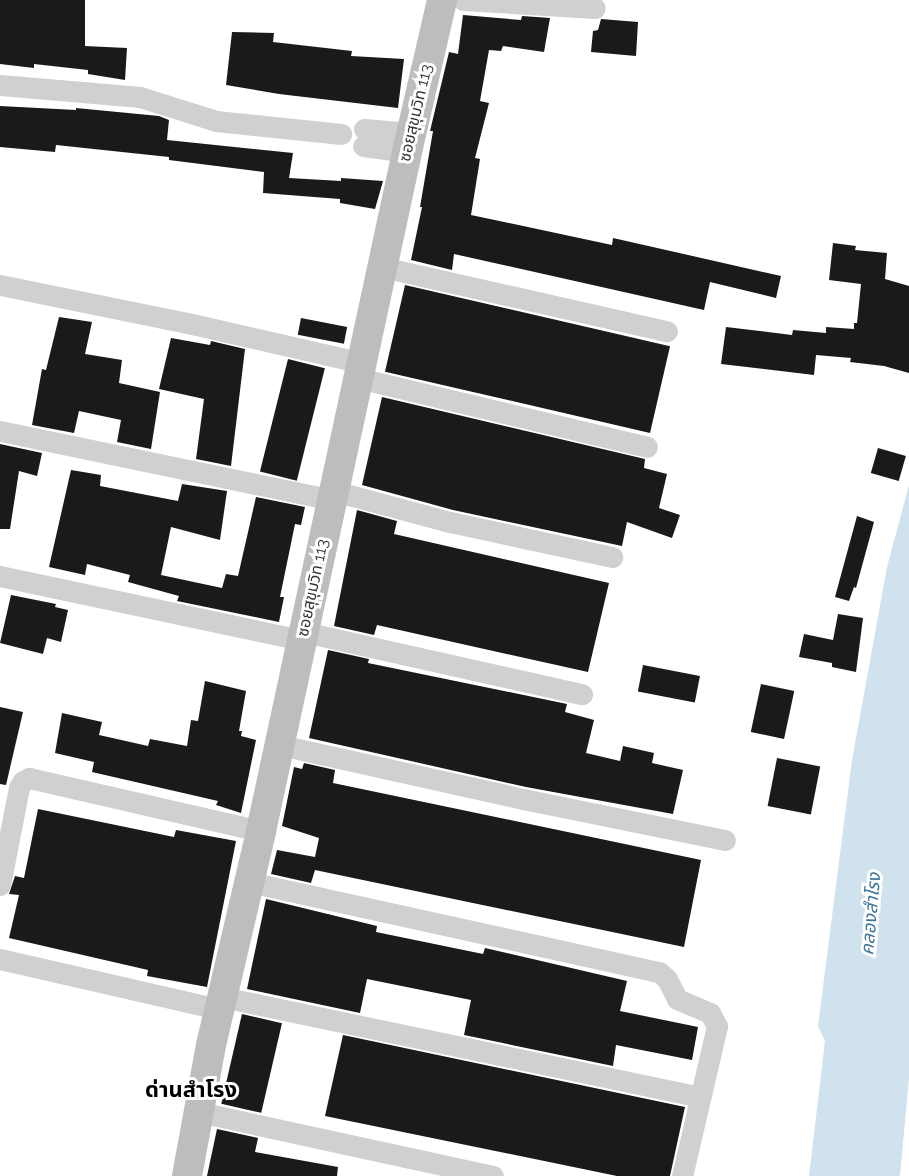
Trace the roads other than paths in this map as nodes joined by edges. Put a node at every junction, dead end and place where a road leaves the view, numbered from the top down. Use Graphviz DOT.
graph roads {
  1 [pos="442,0"];
  2 [pos="463,0"];
  3 [pos="595,8"];
  4 [pos="0,85"];
  5 [pos="409,142"];
  6 [pos="382,267"];
  7 [pos="0,285"];
  8 [pos="667,331"];
  9 [pos="360,371"];
  10 [pos="0,431"];
  11 [pos="647,447"];
  12 [pos="333,496"];
  13 [pos="612,557"];
  14 [pos="0,576"];
  15 [pos="303,636"];
  16 [pos="582,693"];
  17 [pos="280,745"];
  18 [pos="261,831"];
  19 [pos="725,840"];
  20 [pos="249,882"];
  21 [pos="0,885"];
  22 [pos="0,959"];
  23 [pos="220,1003"];
  24 [pos="700,1097"];
  25 [pos="199,1112"];
  26 [pos="187,1176"];
  27 [pos="493,1176"];
  28 [pos="682,1176"];
  1 -- 5 [label="main road, ซอยสุขุมวิท 113"];
  2 -- 3 [label="street"];
  4 -- 5 [label="street"];
  5 -- 6 [label="main road, ซอยสุขุมวิท 113"];
  6 -- 8 [label="street"];
  6 -- 9 [label="main road, ซอยสุขุมวิท 113"];
  7 -- 9 [label="street"];
  9 -- 11 [label="street"];
  9 -- 12 [label="main road, ซอยสุขุมวิท 113"];
  10 -- 12 [label="street"];
  12 -- 13 [label="street"];
  12 -- 15 [label="main road, ซอยสุขุมวิท 113"];
  14 -- 15 [label="street"];
  15 -- 16 [label="street"];
  15 -- 17 [label="main road, ซอยสุขุมวิท 113"];
  17 -- 18 [label="main road, ซอยสุขุมวิท 113"];
  17 -- 19 [label="street"];
  18 -- 20 [label="main road, ซอยสุขุมวิท 113"];
  18 -- 21 [label="street"];
  20 -- 23 [label="main road, ซอยสุขุมวิท 113"];
  20 -- 24 [label="street"];
  22 -- 23 [label="street"];
  23 -- 24 [label="street"];
  23 -- 25 [label="main road, ซอยสุขุมวิท 113"];
  24 -- 28 [label="street"];
  25 -- 26 [label="main road, ซอยสุขุมวิท 113"];
  25 -- 27 [label="street"];
}
